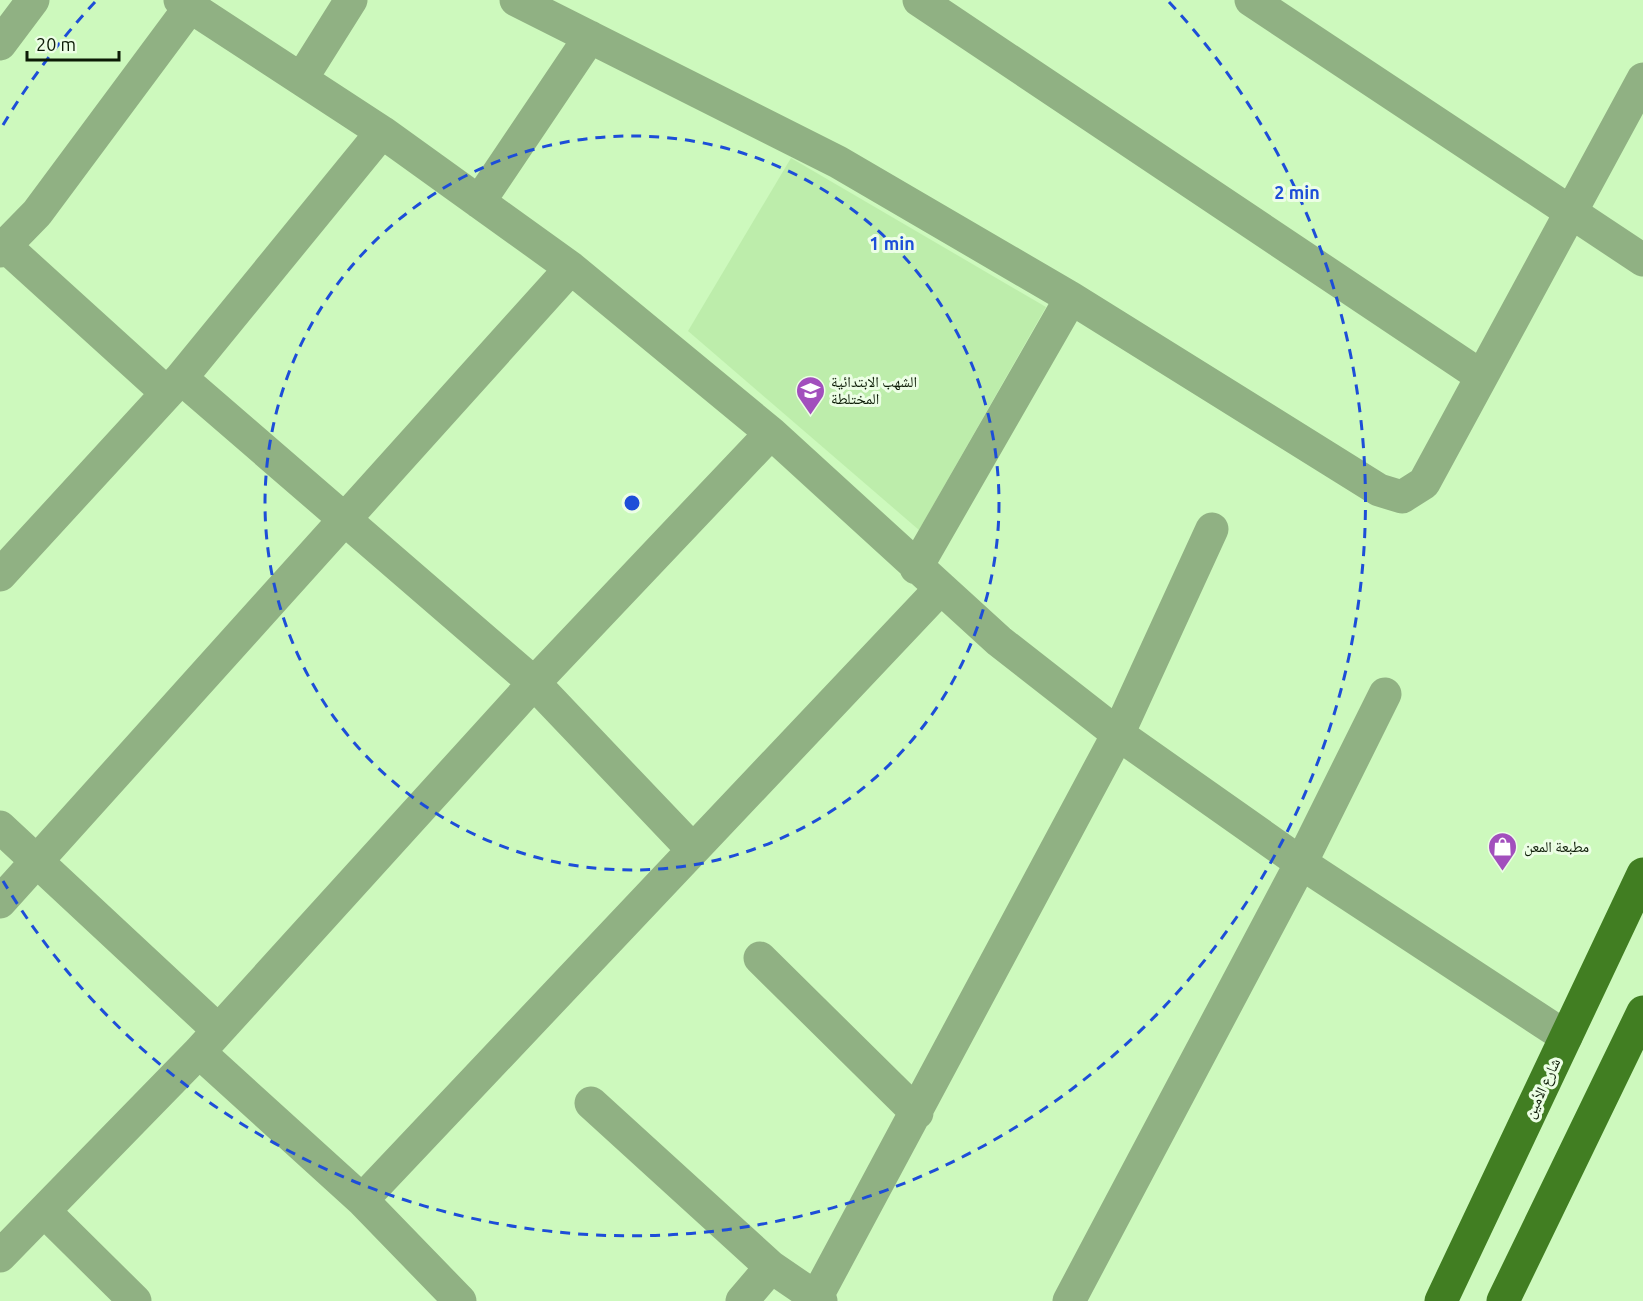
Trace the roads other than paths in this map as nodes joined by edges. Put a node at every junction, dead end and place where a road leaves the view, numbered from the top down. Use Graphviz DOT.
graph roads {
  1 [pos="33,0"];
  2 [pos="351,0"];
  3 [pos="516,0"];
  4 [pos="919,0"];
  5 [pos="1251,0"];
  6 [pos="185,3"];
  7 [pos="590,37"];
  8 [pos="0,44"];
  9 [pos="302,78"];
  10 [pos="1643,79"];
  11 [pos="382,132"];
  12 [pos="479,202"];
  13 [pos="1569,212"];
  14 [pos="3,249"];
  15 [pos="1643,260"];
  16 [pos="571,268"];
  17 [pos="1071,298"];
  18 [pos="1481,376"];
  19 [pos="174,386"];
  20 [pos="771,433"];
  21 [pos="346,520"];
  22 [pos="1212,529"];
  23 [pos="916,568"];
  24 [pos="0,575"];
  25 [pos="940,590"];
  26 [pos="534,683"];
  27 [pos="1385,694"];
  28 [pos="1118,734"];
  29 [pos="0,827"];
  30 [pos="693,850"];
  31 [pos="38,862"];
  32 [pos="1301,863"];
  33 [pos="1643,874"];
  34 [pos="0,902"];
  35 [pos="760,958"];
  36 [pos="1643,1012"];
  37 [pos="1566,1037"];
  38 [pos="209,1041"];
  39 [pos="591,1103"];
  40 [pos="917,1113"];
  41 [pos="362,1200"];
  42 [pos="44,1211"];
  43 [pos="0,1256"];
  44 [pos="771,1268"];
  45 [pos="818,1300"];
  46 [pos="135,1301"];
  47 [pos="460,1301"];
  48 [pos="742,1301"];
  49 [pos="1069,1301"];
  50 [pos="1442,1301"];
  51 [pos="1503,1301"];
  1 -- 8 [label="street"];
  2 -- 9 [label="street"];
  3 -- 7 [label="street"];
  4 -- 18 [label="street"];
  5 -- 13 [label="street"];
  6 -- 9 [label="street"];
  6 -- 14 [label="street"];
  7 -- 12 [label="street"];
  7 -- 17 [label="street"];
  9 -- 11 [label="street"];
  10 -- 13 [label="street"];
  11 -- 12 [label="street"];
  11 -- 19 [label="street"];
  12 -- 16 [label="street"];
  13 -- 15 [label="street"];
  13 -- 18 [label="street"];
  14 -- 19 [label="street"];
  16 -- 20 [label="street"];
  16 -- 21 [label="street"];
  17 -- 18 [label="street"];
  17 -- 23 [label="street"];
  19 -- 21 [label="street"];
  19 -- 24 [label="street"];
  20 -- 23 [label="street"];
  20 -- 26 [label="street"];
  21 -- 26 [label="street"];
  21 -- 31 [label="street"];
  22 -- 28 [label="street"];
  23 -- 25 [label="street"];
  25 -- 28 [label="street"];
  25 -- 30 [label="street"];
  26 -- 30 [label="street"];
  26 -- 38 [label="street"];
  27 -- 32 [label="street"];
  28 -- 32 [label="street"];
  28 -- 40 [label="street"];
  29 -- 31 [label="street"];
  30 -- 41 [label="street"];
  31 -- 34 [label="street"];
  31 -- 38 [label="street"];
  32 -- 37 [label="street"];
  32 -- 49 [label="street"];
  33 -- 37 [label="main road, شارع الأمين"];
  35 -- 40 [label="street"];
  36 -- 51 [label="main road"];
  37 -- 50 [label="main road, شارع الأمين"];
  38 -- 41 [label="street"];
  38 -- 42 [label="street"];
  39 -- 44 [label="street"];
  40 -- 45 [label="street"];
  41 -- 47 [label="street"];
  42 -- 43 [label="street"];
  42 -- 46 [label="street"];
  44 -- 45 [label="street"];
  44 -- 48 [label="street"];
}
